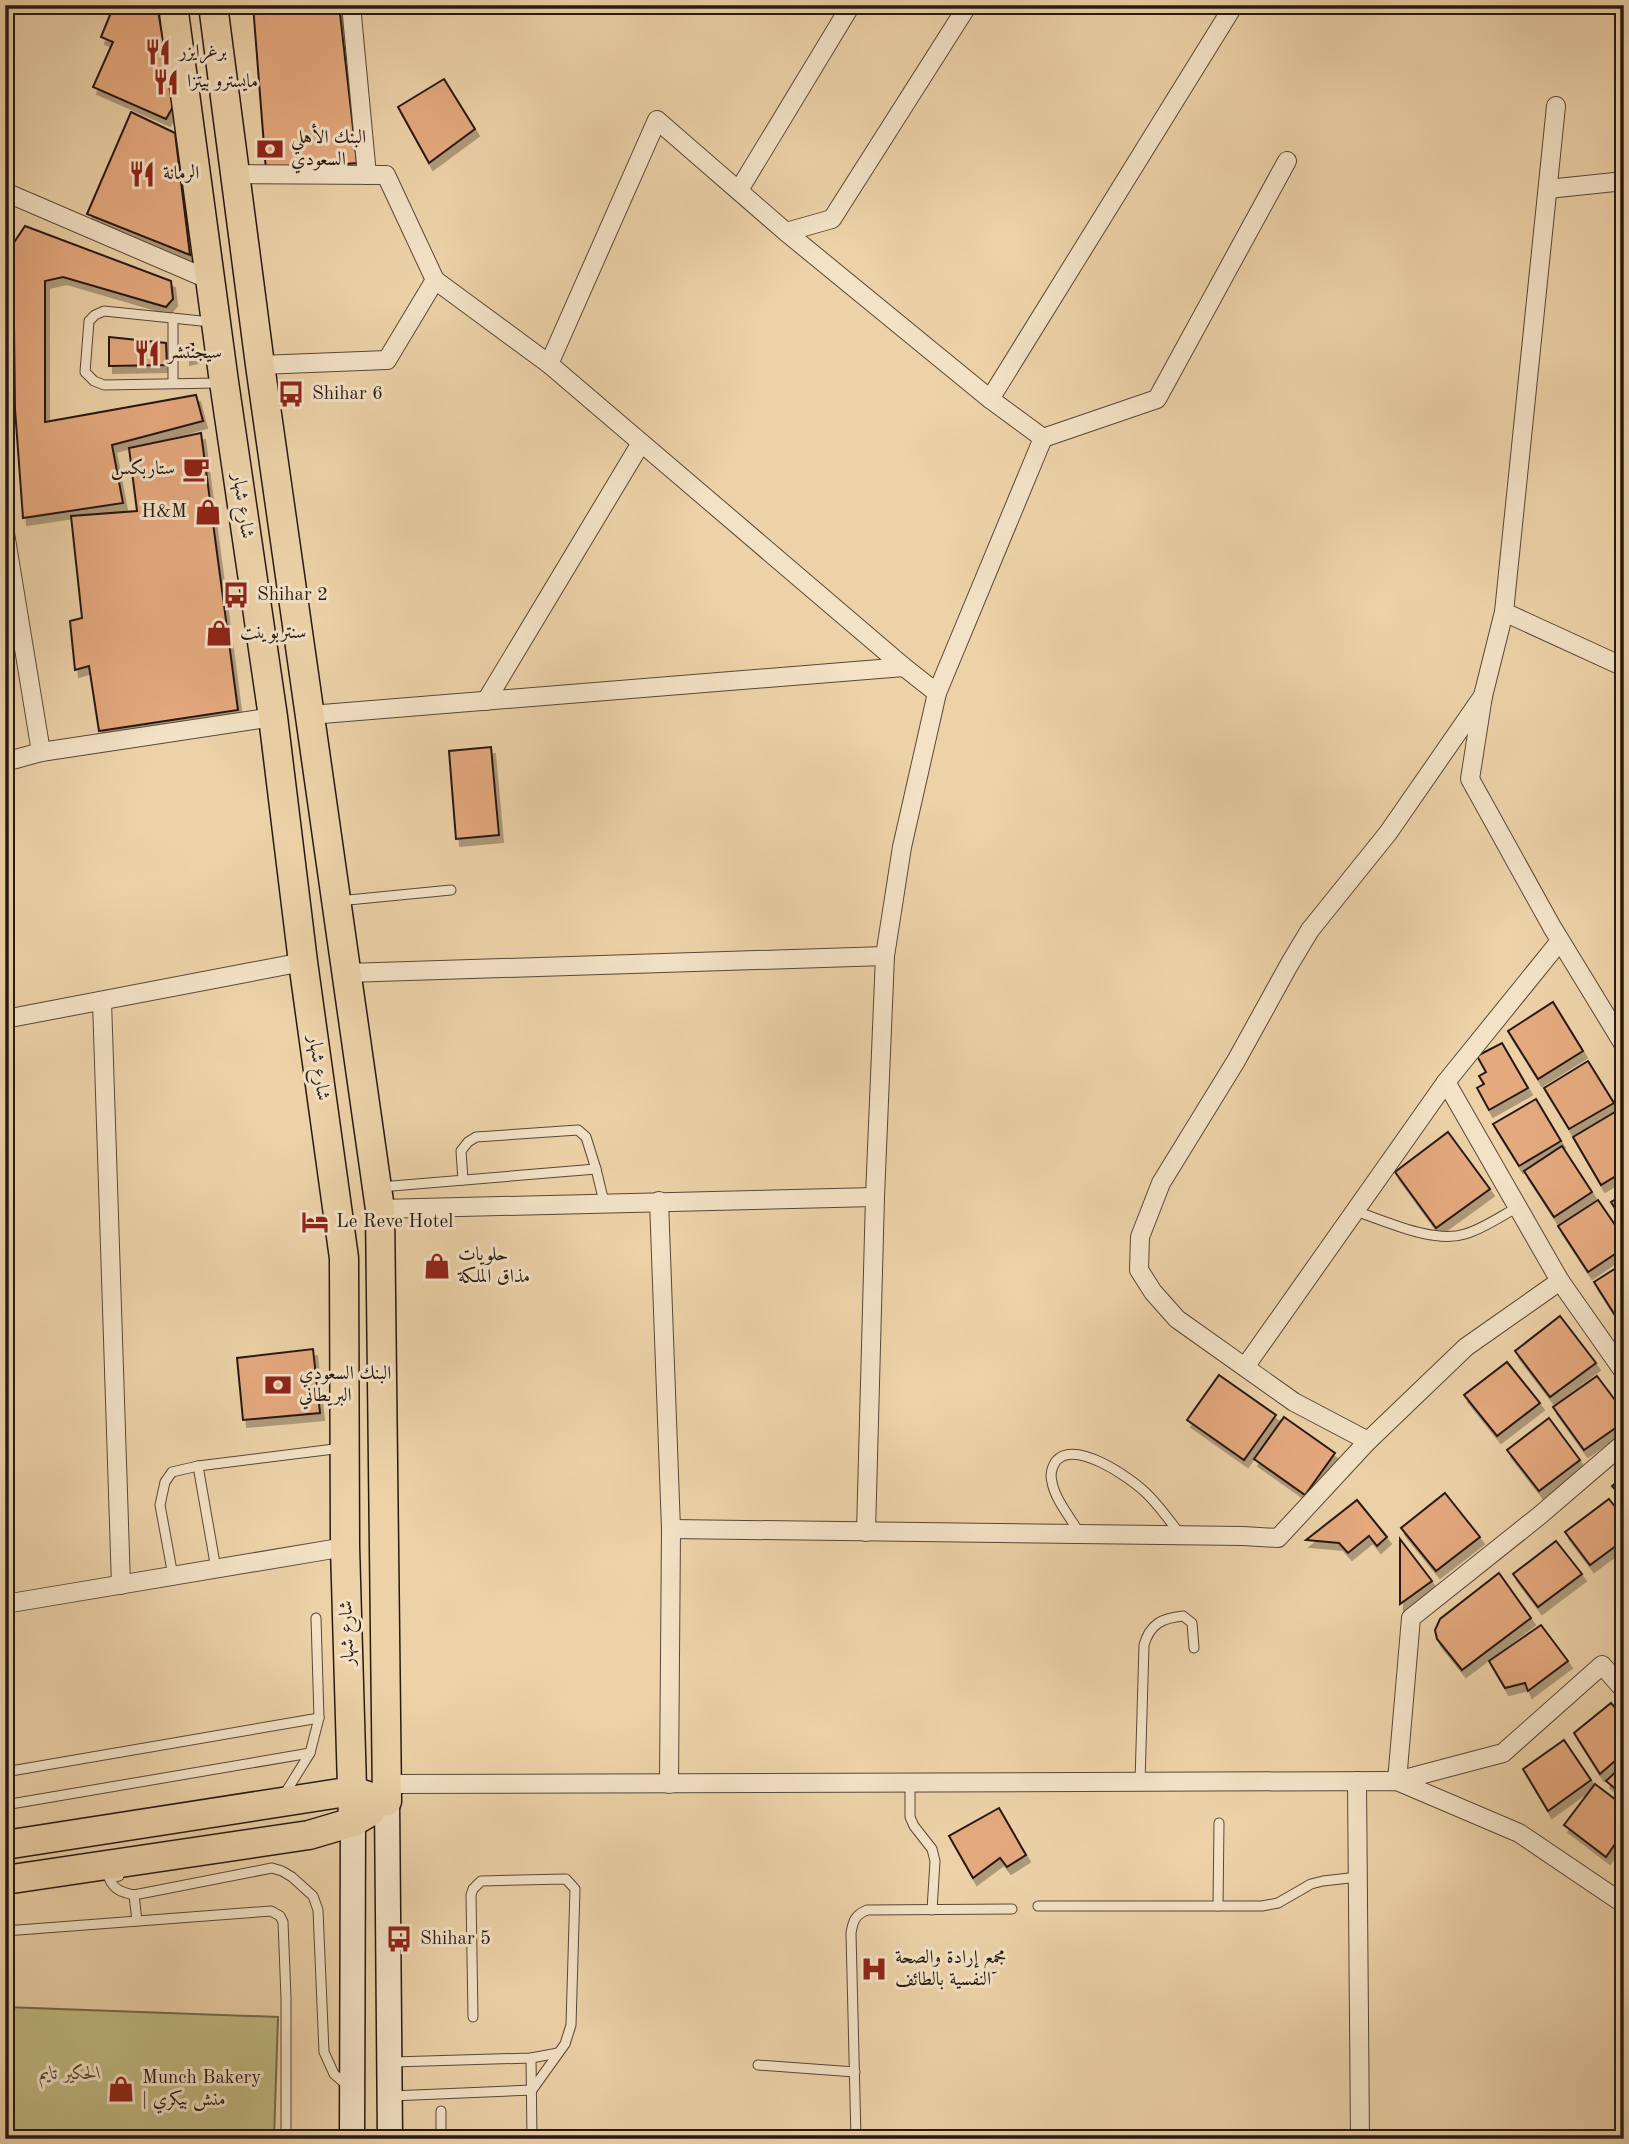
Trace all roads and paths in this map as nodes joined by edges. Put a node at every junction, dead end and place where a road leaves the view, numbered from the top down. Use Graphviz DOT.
graph roads {
  1 [pos="173,5"];
  2 [pos="213,5"];
  3 [pos="351,5"];
  4 [pos="851,5"];
  5 [pos="968,5"];
  6 [pos="1234,5"];
  7 [pos="1556,106"];
  8 [pos="1287,161"];
  9 [pos="235,174"];
  10 [pos="367,175"];
  11 [pos="1624,181"];
  12 [pos="1548,189"];
  13 [pos="739,190"];
  14 [pos="5,192"];
  15 [pos="786,232"];
  16 [pos="210,279"];
  17 [pos="435,280"];
  18 [pos="173,318"];
  19 [pos="216,322"];
  20 [pos="549,364"];
  21 [pos="260,365"];
  22 [pos="224,382"];
  23 [pos="173,383"];
  24 [pos="990,400"];
  25 [pos="1043,438"];
  26 [pos="641,443"];
  27 [pos="5,533"];
  28 [pos="1504,612"];
  29 [pos="904,667"];
  30 [pos="1624,667"];
  31 [pos="937,693"];
  32 [pos="1483,696"];
  33 [pos="486,701"];
  34 [pos="310,715"];
  35 [pos="273,717"];
  36 [pos="41,752"];
  37 [pos="5,762"];
  38 [pos="451,890"];
  39 [pos="337,901"];
  40 [pos="1560,941"];
  41 [pos="885,956"];
  42 [pos="303,962"];
  43 [pos="347,973"];
  44 [pos="102,1000"];
  45 [pos="5,1019"];
  46 [pos="1624,1045"];
  47 [pos="1446,1082"];
  48 [pos="596,1169"];
  49 [pos="463,1181"];
  50 [pos="875,1196"];
  51 [pos="379,1198"];
  52 [pos="659,1200"];
  53 [pos="604,1202"];
  54 [pos="1518,1207"];
  55 [pos="1355,1211"];
  56 [pos="1560,1281"];
  57 [pos="1245,1367"];
  58 [pos="1624,1372"];
  59 [pos="1368,1441"];
  60 [pos="1624,1443"];
  61 [pos="344,1447"];
  62 [pos="198,1466"];
  63 [pos="671,1529"];
  64 [pos="866,1532"];
  65 [pos="1080,1534"];
  66 [pos="1181,1535"];
  67 [pos="345,1548"];
  68 [pos="216,1569"];
  69 [pos="173,1576"];
  70 [pos="121,1585"];
  71 [pos="5,1604"];
  72 [pos="316,1618"];
  73 [pos="1194,1648"];
  74 [pos="1624,1690"];
  75 [pos="319,1718"];
  76 [pos="310,1753"];
  77 [pos="5,1772"];
  78 [pos="1357,1781"];
  79 [pos="1397,1781"];
  80 [pos="1140,1782"];
  81 [pos="910,1783"];
  82 [pos="668,1784"];
  83 [pos="353,1791"];
  84 [pos="387,1793"];
  85 [pos="279,1803"];
  86 [pos="5,1805"];
  87 [pos="353,1822"];
  88 [pos="1219,1823"];
  89 [pos="309,1835"];
  90 [pos="5,1845"];
  91 [pos="149,1870"];
  92 [pos="136,1872"];
  93 [pos="1358,1877"];
  94 [pos="5,1880"];
  95 [pos="134,1895"];
  96 [pos="1624,1904"];
  97 [pos="1038,1906"];
  98 [pos="1218,1906"];
  99 [pos="1012,1909"];
  100 [pos="932,1910"];
  101 [pos="137,1921"];
  102 [pos="5,1931"];
  103 [pos="473,2017"];
  104 [pos="558,2053"];
  105 [pos="531,2058"];
  106 [pos="390,2063"];
  107 [pos="758,2065"];
  108 [pos="855,2072"];
  109 [pos="353,2090"];
  110 [pos="532,2091"];
  111 [pos="391,2096"];
  112 [pos="440,2110"];
  113 [pos="286,2139"];
  114 [pos="352,2139"];
  115 [pos="390,2139"];
  116 [pos="441,2139"];
  117 [pos="532,2139"];
  118 [pos="856,2139"];
  119 [pos="1360,2139"];
  1 -- 16 [label="main road, شارع شهار"];
  2 -- 9 [label="main road, شارع شهار"];
  3 -- 10 [label="street"];
  4 -- 13 [label="street"];
  5 -- 15 [label="street"];
  6 -- 24 [label="street"];
  7 -- 12 [label="street"];
  8 -- 25 [label="street"];
  9 -- 10 [label="street"];
  9 -- 21 [label="main road, شارع شهار"];
  10 -- 17 [label="street"];
  11 -- 12 [label="street"];
  12 -- 28 [label="street"];
  13 -- 15 [label="street"];
  13 -- 20 [label="street"];
  14 -- 16 [label="street"];
  15 -- 24 [label="street"];
  16 -- 19 [label="main road, شارع شهار"];
  17 -- 20 [label="street"];
  17 -- 21 [label="street"];
  18 -- 19 [label="lane"];
  18 -- 23 [label="lane"];
  18 -- 23 [label="lane"];
  19 -- 22 [label="main road, شارع شهار"];
  20 -- 26 [label="street"];
  21 -- 34 [label="main road, شارع شهار"];
  22 -- 23 [label="lane"];
  22 -- 35 [label="main road, شارع شهار"];
  24 -- 25 [label="street"];
  25 -- 31 [label="street"];
  26 -- 29 [label="street"];
  26 -- 33 [label="street"];
  27 -- 36 [label="street"];
  28 -- 30 [label="street"];
  28 -- 32 [label="street"];
  29 -- 31 [label="street"];
  29 -- 33 [label="street"];
  31 -- 41 [label="street"];
  32 -- 40 [label="street"];
  32 -- 57 [label="street"];
  33 -- 34 [label="street"];
  34 -- 39 [label="main road, شارع شهار"];
  35 -- 36 [label="street"];
  35 -- 42 [label="main road, شارع شهار"];
  36 -- 37 [label="street"];
  38 -- 39 [label="lane"];
  39 -- 43 [label="main road, شارع شهار"];
  40 -- 46 [label="street"];
  40 -- 47 [label="street"];
  41 -- 43 [label="street"];
  41 -- 50 [label="street"];
  42 -- 44 [label="street"];
  42 -- 61 [label="main road, شارع شهار"];
  43 -- 51 [label="main road, شارع شهار"];
  44 -- 45 [label="street"];
  44 -- 70 [label="street"];
  47 -- 54 [label="street"];
  47 -- 55 [label="street"];
  48 -- 49 [label="lane"];
  48 -- 49 [label="lane"];
  48 -- 53 [label="lane"];
  49 -- 51 [label="lane"];
  50 -- 52 [label="street"];
  50 -- 64 [label="street"];
  51 -- 53 [label="street"];
  51 -- 84 [label="main road, شارع شهار"];
  52 -- 53 [label="street"];
  52 -- 63 [label="street"];
  54 -- 55 [label="lane"];
  54 -- 56 [label="street"];
  55 -- 57 [label="street"];
  56 -- 58 [label="street"];
  56 -- 59 [label="street"];
  57 -- 59 [label="street"];
  59 -- 66 [label="street"];
  60 -- 79 [label="street"];
  61 -- 62 [label="lane"];
  61 -- 67 [label="main road, شارع شهار"];
  62 -- 68 [label="lane"];
  62 -- 69 [label="lane"];
  63 -- 64 [label="street"];
  63 -- 82 [label="street"];
  64 -- 65 [label="street"];
  65 -- 66 [label="street"];
  65 -- 66 [label="lane"];
  67 -- 68 [label="street"];
  67 -- 83 [label="main road, شارع شهار"];
  68 -- 69 [label="street"];
  69 -- 70 [label="street"];
  70 -- 71 [label="street"];
  72 -- 75 [label="lane"];
  73 -- 80 [label="lane"];
  74 -- 79 [label="street"];
  75 -- 76 [label="lane"];
  75 -- 77 [label="lane"];
  76 -- 85 [label="lane"];
  76 -- 86 [label="lane"];
  78 -- 79 [label="street"];
  78 -- 80 [label="street"];
  78 -- 93 [label="street"];
  79 -- 96 [label="street"];
  80 -- 81 [label="street"];
  81 -- 82 [label="street"];
  81 -- 100 [label="lane"];
  82 -- 84 [label="street"];
  83 -- 84 [label="main road"];
  83 -- 85 [label="main road"];
  83 -- 87 [label="main road, شارع شهار"];
  84 -- 87 [label="main road"];
  84 -- 106 [label="street, شارع شهار"];
  85 -- 90 [label="main road"];
  87 -- 89 [label="main road"];
  87 -- 109 [label="street, شارع شهار"];
  88 -- 98 [label="lane"];
  89 -- 91 [label="lane"];
  89 -- 94 [label="main road"];
  92 -- 95 [label="lane"];
  93 -- 98 [label="lane"];
  93 -- 119 [label="street"];
  95 -- 101 [label="lane"];
  95 -- 109 [label="lane"];
  97 -- 98 [label="lane"];
  99 -- 100 [label="lane"];
  100 -- 108 [label="lane"];
  101 -- 102 [label="lane"];
  101 -- 113 [label="lane"];
  103 -- 104 [label="lane"];
  104 -- 105 [label="lane"];
  104 -- 110 [label="lane"];
  105 -- 106 [label="lane"];
  105 -- 110 [label="lane"];
  106 -- 111 [label="street, شارع شهار"];
  107 -- 108 [label="lane"];
  108 -- 118 [label="lane"];
  109 -- 114 [label="street, شارع شهار"];
  110 -- 111 [label="lane"];
  110 -- 117 [label="lane"];
  111 -- 115 [label="street, شارع شهار"];
  112 -- 116 [label="lane"];
}
